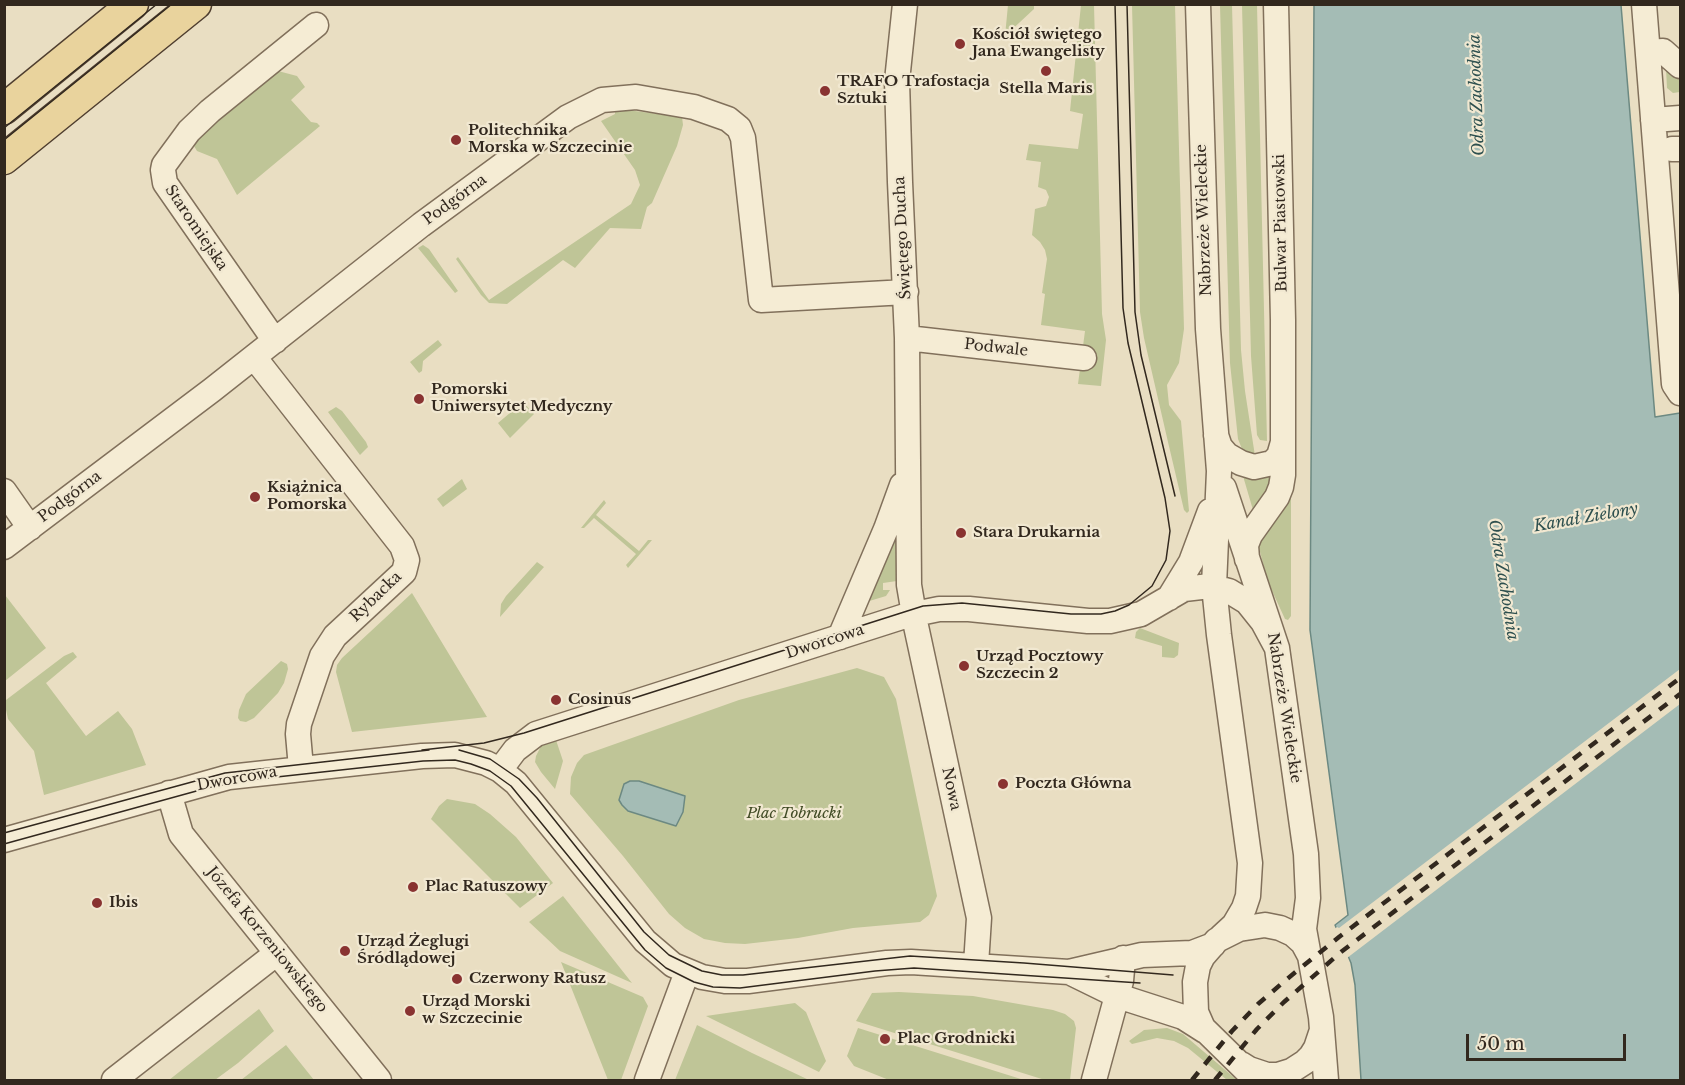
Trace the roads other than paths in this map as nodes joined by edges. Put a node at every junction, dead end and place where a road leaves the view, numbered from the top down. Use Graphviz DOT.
graph roads {
  1 [pos="133,4"];
  2 [pos="196,4"];
  3 [pos="905,4"];
  4 [pos="1198,4"];
  5 [pos="1276,4"];
  6 [pos="1644,4"];
  7 [pos="316,25"];
  8 [pos="1648,52"];
  9 [pos="1680,66"];
  10 [pos="4,109"];
  11 [pos="1680,118"];
  12 [pos="1653,120"];
  13 [pos="4,159"];
  14 [pos="906,292"];
  15 [pos="1675,320"];
  16 [pos="908,338"];
  17 [pos="274,340"];
  18 [pos="254,357"];
  19 [pos="1084,358"];
  20 [pos="1680,393"];
  21 [pos="1215,434"];
  22 [pos="1283,442"];
  23 [pos="1219,471"];
  24 [pos="907,472"];
  25 [pos="4,491"];
  26 [pos="30,528"];
  27 [pos="4,547"];
  28 [pos="1247,559"];
  29 [pos="1214,586"];
  30 [pos="1169,598"];
  31 [pos="914,614"];
  32 [pos="840,637"];
  33 [pos="1277,648"];
  34 [pos="301,768"];
  35 [pos="500,770"];
  36 [pos="169,793"];
  37 [pos="46,827"];
  38 [pos="4,830"];
  39 [pos="4,840"];
  40 [pos="1217,941"];
  41 [pos="1308,951"];
  42 [pos="277,953"];
  43 [pos="1123,958"];
  44 [pos="976,965"];
  45 [pos="687,972"];
  46 [pos="1069,972"];
  47 [pos="1118,996"];
  48 [pos="1321,1030"];
  49 [pos="1205,1031"];
  50 [pos="1237,1061"];
  51 [pos="114,1080"];
  52 [pos="379,1080"];
  53 [pos="647,1080"];
  54 [pos="1094,1080"];
  55 [pos="1256,1080"];
  56 [pos="1326,1080"];
  1 -- 10 [label="main road"];
  2 -- 13 [label="main road"];
  3 -- 14 [label="street, Świętego Ducha"];
  4 -- 21 [label="street, Nabrzeże Wieleckie"];
  5 -- 22 [label="street, Bulwar Piastowski"];
  6 -- 8 [label="street"];
  7 -- 17 [label="street, Staromiejska"];
  8 -- 9 [label="street"];
  8 -- 12 [label="street"];
  11 -- 12 [label="street"];
  12 -- 15 [label="street"];
  14 -- 16 [label="street, Świętego Ducha"];
  14 -- 17 [label="street, Podgórna"];
  15 -- 20 [label="street"];
  16 -- 19 [label="street, Podwale"];
  16 -- 24 [label="street, Świętego Ducha"];
  17 -- 18 [label="street, Podgórna"];
  18 -- 26 [label="street, Podgórna"];
  18 -- 34 [label="street, Rybacka"];
  21 -- 22 [label="street"];
  21 -- 23 [label="street, Nabrzeże Wieleckie"];
  22 -- 28 [label="street, Bulwar Piastowski"];
  23 -- 28 [label="street, Nabrzeże Wieleckie"];
  23 -- 29 [label="street, Nabrzeże Wieleckie"];
  23 -- 30 [label="street, Dworcowa"];
  24 -- 31 [label="street, Świętego Ducha"];
  24 -- 32 [label="street, Świętego Ducha"];
  25 -- 26 [label="street"];
  26 -- 27 [label="street, Podgórna"];
  28 -- 33 [label="street, Nabrzeże Wieleckie"];
  29 -- 30 [label="street, Dworcowa"];
  29 -- 33 [label="street"];
  29 -- 40 [label="street, Nabrzeże Wieleckie"];
  30 -- 31 [label="street, Dworcowa"];
  31 -- 32 [label="street, Dworcowa"];
  31 -- 44 [label="street, Nowa"];
  32 -- 35 [label="street, Dworcowa"];
  33 -- 41 [label="street, Nabrzeże Wieleckie"];
  34 -- 35 [label="street, Dworcowa"];
  34 -- 36 [label="street, Dworcowa"];
  35 -- 45 [label="street"];
  36 -- 37 [label="street, Dworcowa"];
  36 -- 42 [label="street, Józefa Korzeniowskiego"];
  37 -- 38 [label="street, Dworcowa"];
  37 -- 39 [label="street, Dworcowa"];
  40 -- 41 [label="street"];
  40 -- 43 [label="street"];
  40 -- 49 [label="street"];
  41 -- 48 [label="street"];
  42 -- 51 [label="street"];
  42 -- 52 [label="street, Józefa Korzeniowskiego"];
  43 -- 46 [label="street"];
  43 -- 47 [label="street"];
  44 -- 45 [label="street"];
  44 -- 46 [label="street"];
  45 -- 53 [label="street"];
  46 -- 47 [label="street"];
  47 -- 49 [label="street"];
  47 -- 54 [label="street"];
  48 -- 50 [label="street"];
  48 -- 56 [label="street"];
  49 -- 50 [label="street"];
  50 -- 55 [label="street"];
}
